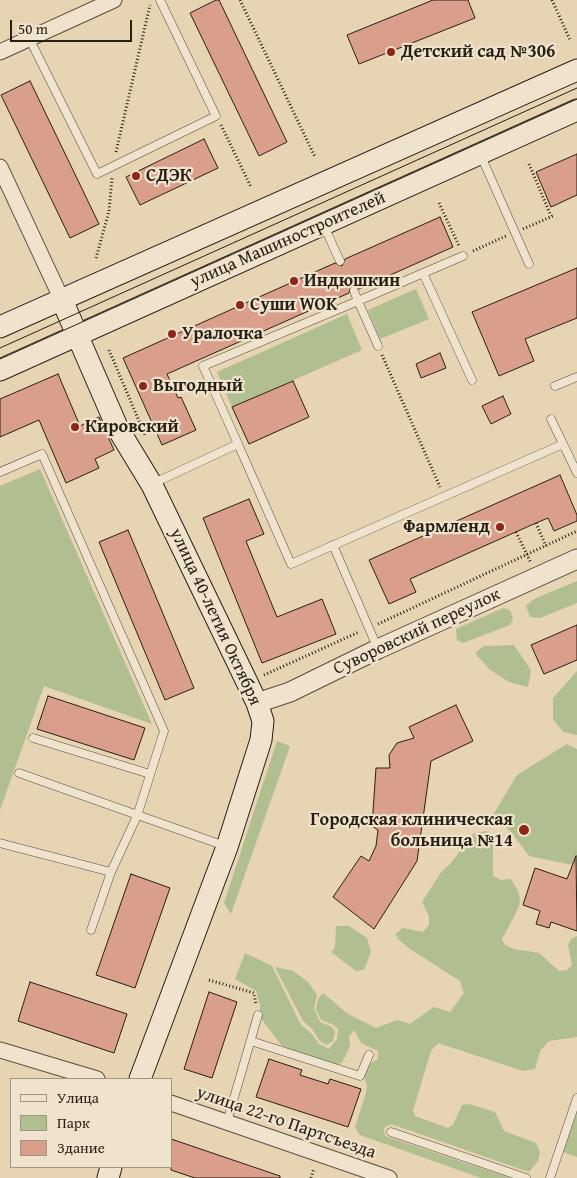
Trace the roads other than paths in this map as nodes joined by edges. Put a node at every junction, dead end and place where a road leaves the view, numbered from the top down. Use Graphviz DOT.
graph roads {
  1 [pos="114,0"];
  2 [pos="160,0"];
  3 [pos="29,38"];
  4 [pos="0,52"];
  5 [pos="577,70"];
  6 [pos="577,110"];
  7 [pos="479,154"];
  8 [pos="0,167"];
  9 [pos="324,224"];
  10 [pos="463,256"];
  11 [pos="340,261"];
  12 [pos="529,264"];
  13 [pos="423,273"];
  14 [pos="354,291"];
  15 [pos="62,300"];
  16 [pos="358,301"];
  17 [pos="0,327"];
  18 [pos="77,335"];
  19 [pos="378,346"];
  20 [pos="0,370"];
  21 [pos="577,377"];
  22 [pos="472,380"];
  23 [pos="555,386"];
  24 [pos="552,419"];
  25 [pos="238,444"];
  26 [pos="563,444"];
  27 [pos="0,472"];
  28 [pos="577,473"];
  29 [pos="152,485"];
  30 [pos="333,545"];
  31 [pos="577,559"];
  32 [pos="378,649"];
  33 [pos="256,703"];
  34 [pos="32,738"];
  35 [pos="19,773"];
  36 [pos="150,774"];
  37 [pos="137,816"];
  38 [pos="0,843"];
  39 [pos="227,847"];
  40 [pos="111,872"];
  41 [pos="91,930"];
  42 [pos="258,1015"];
  43 [pos="251,1041"];
  44 [pos="0,1050"];
  45 [pos="369,1055"];
  46 [pos="94,1078"];
  47 [pos="140,1078"];
  48 [pos="577,1098"];
  49 [pos="172,1103"];
  50 [pos="227,1122"];
  51 [pos="390,1132"];
  52 [pos="389,1178"];
  53 [pos="526,1178"];
  54 [pos="550,1178"];
  1 -- 3 [label="street"];
  2 -- 3 [label="lane"];
  3 -- 4 [label="street"];
  5 -- 15 [label="main road, улица Машиностроителей"];
  6 -- 7 [label="main road, улица Машиностроителей"];
  7 -- 9 [label="main road, улица Машиностроителей"];
  7 -- 12 [label="lane"];
  8 -- 15 [label="street"];
  9 -- 11 [label="lane"];
  9 -- 18 [label="main road, улица Машиностроителей"];
  10 -- 13 [label="lane"];
  13 -- 16 [label="lane"];
  13 -- 22 [label="lane"];
  14 -- 16 [label="lane"];
  15 -- 17 [label="main road, улица Машиностроителей"];
  15 -- 18 [label="main road, улица 40-летия Октября"];
  16 -- 19 [label="lane"];
  16 -- 25 [label="lane"];
  18 -- 20 [label="main road, улица Машиностроителей"];
  18 -- 29 [label="main road, улица 40-летия Октября"];
  21 -- 23 [label="lane"];
  24 -- 26 [label="lane"];
  25 -- 29 [label="lane"];
  25 -- 30 [label="lane"];
  26 -- 28 [label="lane"];
  26 -- 30 [label="lane"];
  27 -- 36 [label="lane"];
  29 -- 33 [label="main road, улица 40-летия Октября"];
  30 -- 32 [label="lane"];
  31 -- 32 [label="street, Суворовский переулок"];
  32 -- 33 [label="street, Суворовский переулок"];
  33 -- 39 [label="main road, улица 40-летия Октября"];
  34 -- 36 [label="lane"];
  35 -- 37 [label="lane"];
  36 -- 37 [label="lane"];
  37 -- 39 [label="lane"];
  37 -- 40 [label="lane"];
  38 -- 40 [label="lane"];
  39 -- 47 [label="main road, улица 40-летия Октября"];
  40 -- 41 [label="lane"];
  42 -- 43 [label="lane"];
  43 -- 45 [label="lane"];
  43 -- 50 [label="lane"];
  44 -- 46 [label="street"];
  48 -- 54 [label="lane"];
  49 -- 50 [label="street, улица 22-го Партсъезда"];
  50 -- 52 [label="street, улица 22-го Партсъезда"];
  51 -- 53 [label="lane"];
}
